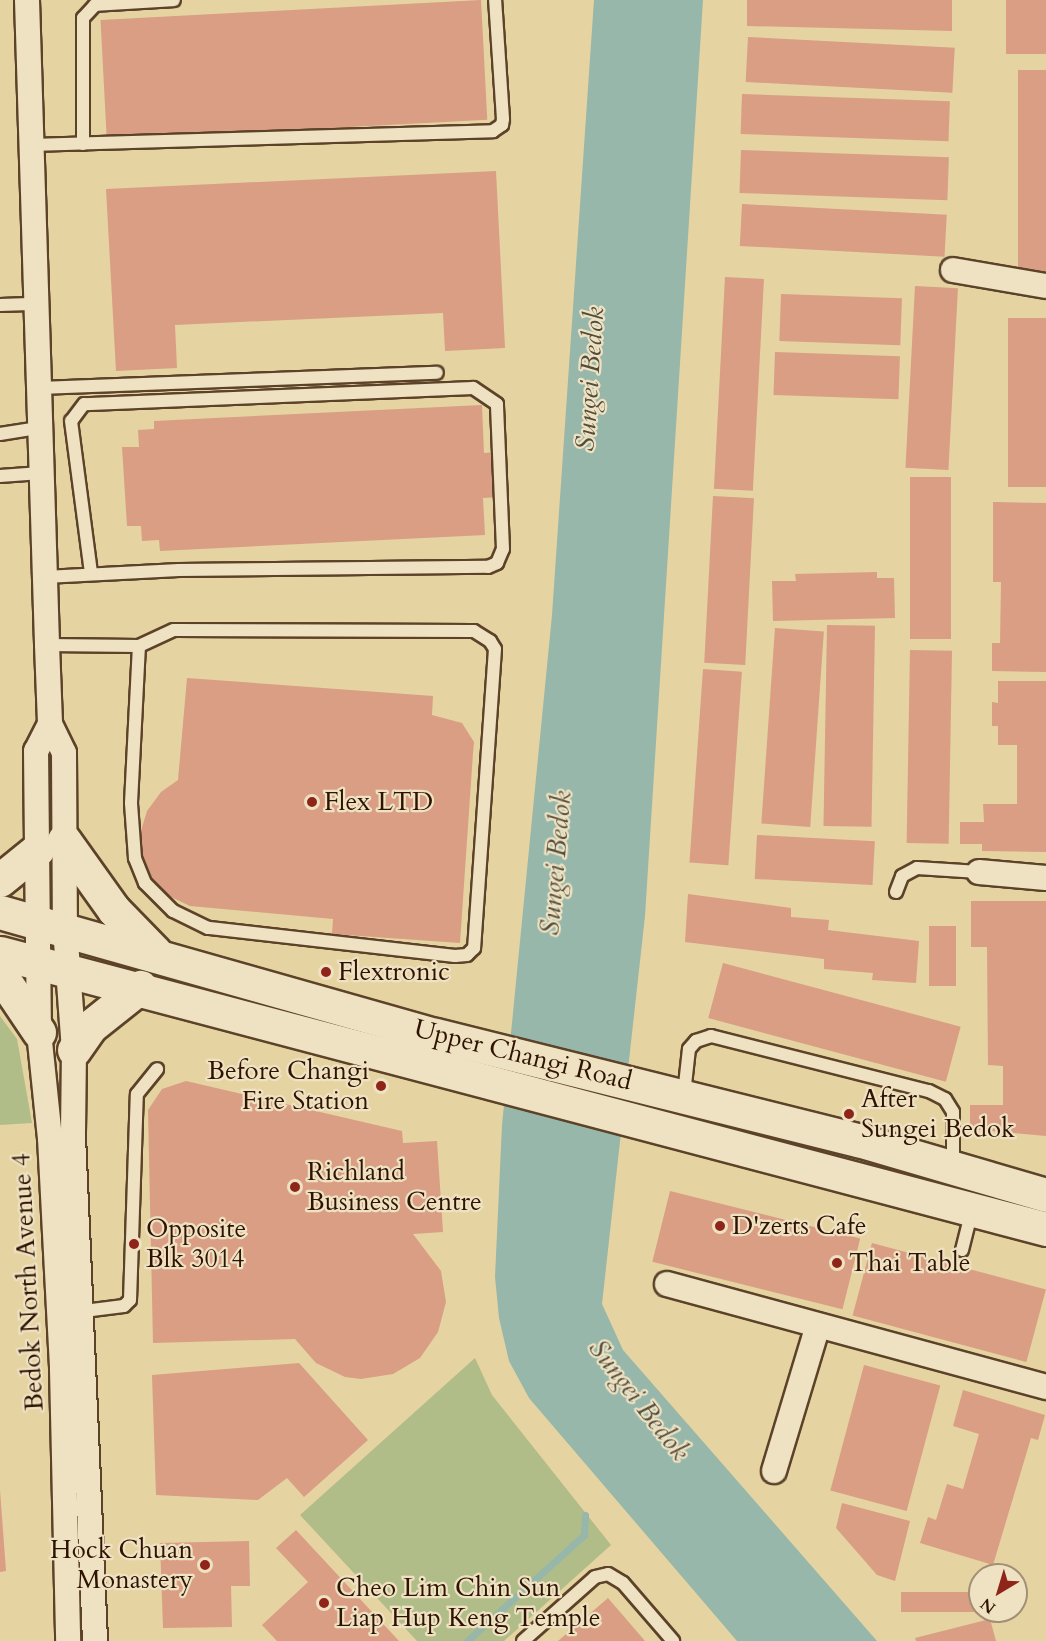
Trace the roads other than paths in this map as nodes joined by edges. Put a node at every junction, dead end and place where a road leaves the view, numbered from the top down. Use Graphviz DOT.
graph roads {
  1 [pos="27,0"];
  2 [pos="174,0"];
  3 [pos="495,0"];
  4 [pos="83,144"];
  5 [pos="31,145"];
  6 [pos="952,270"];
  7 [pos="1046,286"];
  8 [pos="37,304"];
  9 [pos="0,305"];
  10 [pos="437,373"];
  11 [pos="39,388"];
  12 [pos="39,428"];
  13 [pos="0,434"];
  14 [pos="41,473"];
  15 [pos="0,476"];
  16 [pos="91,573"];
  17 [pos="45,577"];
  18 [pos="46,645"];
  19 [pos="139,646"];
  20 [pos="50,845"];
  21 [pos="979,872"];
  22 [pos="1046,878"];
  23 [pos="0,880"];
  24 [pos="896,892"];
  25 [pos="0,912"];
  26 [pos="51,924"];
  27 [pos="0,953"];
  28 [pos="157,954"];
  29 [pos="54,966"];
  30 [pos="0,974"];
  31 [pos="140,987"];
  32 [pos="39,1032"];
  33 [pos="74,1050"];
  34 [pos="157,1069"];
  35 [pos="684,1095"];
  36 [pos="953,1168"];
  37 [pos="1046,1195"];
  38 [pos="972,1208"];
  39 [pos="1046,1229"];
  40 [pos="962,1250"];
  41 [pos="667,1284"];
  42 [pos="84,1311"];
  43 [pos="818,1325"];
  44 [pos="1046,1387"];
  45 [pos="774,1471"];
  46 [pos="99,1635"];
  47 [pos="68,1641"];
  48 [pos="523,1641"];
  49 [pos="673,1641"];
  1 -- 5 [label="street"];
  2 -- 4 [label="lane"];
  3 -- 4 [label="lane"];
  4 -- 5 [label="lane"];
  5 -- 8 [label="street"];
  6 -- 7 [label="street"];
  8 -- 9 [label="lane"];
  8 -- 11 [label="street"];
  10 -- 11 [label="lane"];
  11 -- 12 [label="street"];
  12 -- 13 [label="lane"];
  12 -- 14 [label="street"];
  14 -- 15 [label="lane"];
  14 -- 17 [label="street"];
  16 -- 16 [label="lane"];
  16 -- 17 [label="lane"];
  17 -- 18 [label="street"];
  18 -- 19 [label="lane"];
  18 -- 20 [label="street, Bedok North Avenue 4"];
  19 -- 19 [label="lane"];
  20 -- 23 [label="street"];
  20 -- 26 [label="street, Bedok North Avenue 4"];
  20 -- 28 [label="street"];
  21 -- 22 [label="street"];
  21 -- 24 [label="lane"];
  25 -- 26 [label="street, Upper Changi Road"];
  26 -- 28 [label="street, Upper Changi Road"];
  26 -- 29 [label="street, Bedok North Avenue 4"];
  27 -- 29 [label="street, Upper Changi Road"];
  28 -- 35 [label="street, Upper Changi Road"];
  29 -- 31 [label="street, Upper Changi Road"];
  29 -- 32 [label="street, Bedok North Avenue 4"];
  29 -- 33 [label="street, Bedok North Avenue 4"];
  30 -- 32 [label="street"];
  31 -- 33 [label="street"];
  31 -- 38 [label="street, Upper Changi Road"];
  32 -- 47 [label="street, Bedok North Avenue 4"];
  33 -- 42 [label="street, Bedok North Avenue 4"];
  34 -- 42 [label="lane"];
  35 -- 36 [label="street, Upper Changi Road"];
  35 -- 36 [label="lane"];
  36 -- 37 [label="street, Upper Changi Road"];
  38 -- 39 [label="street, Upper Changi Road"];
  38 -- 40 [label="lane"];
  41 -- 43 [label="street"];
  42 -- 46 [label="street, Bedok North Avenue 4"];
  43 -- 44 [label="street"];
  43 -- 45 [label="street"];
  48 -- 49 [label="lane"];
}
